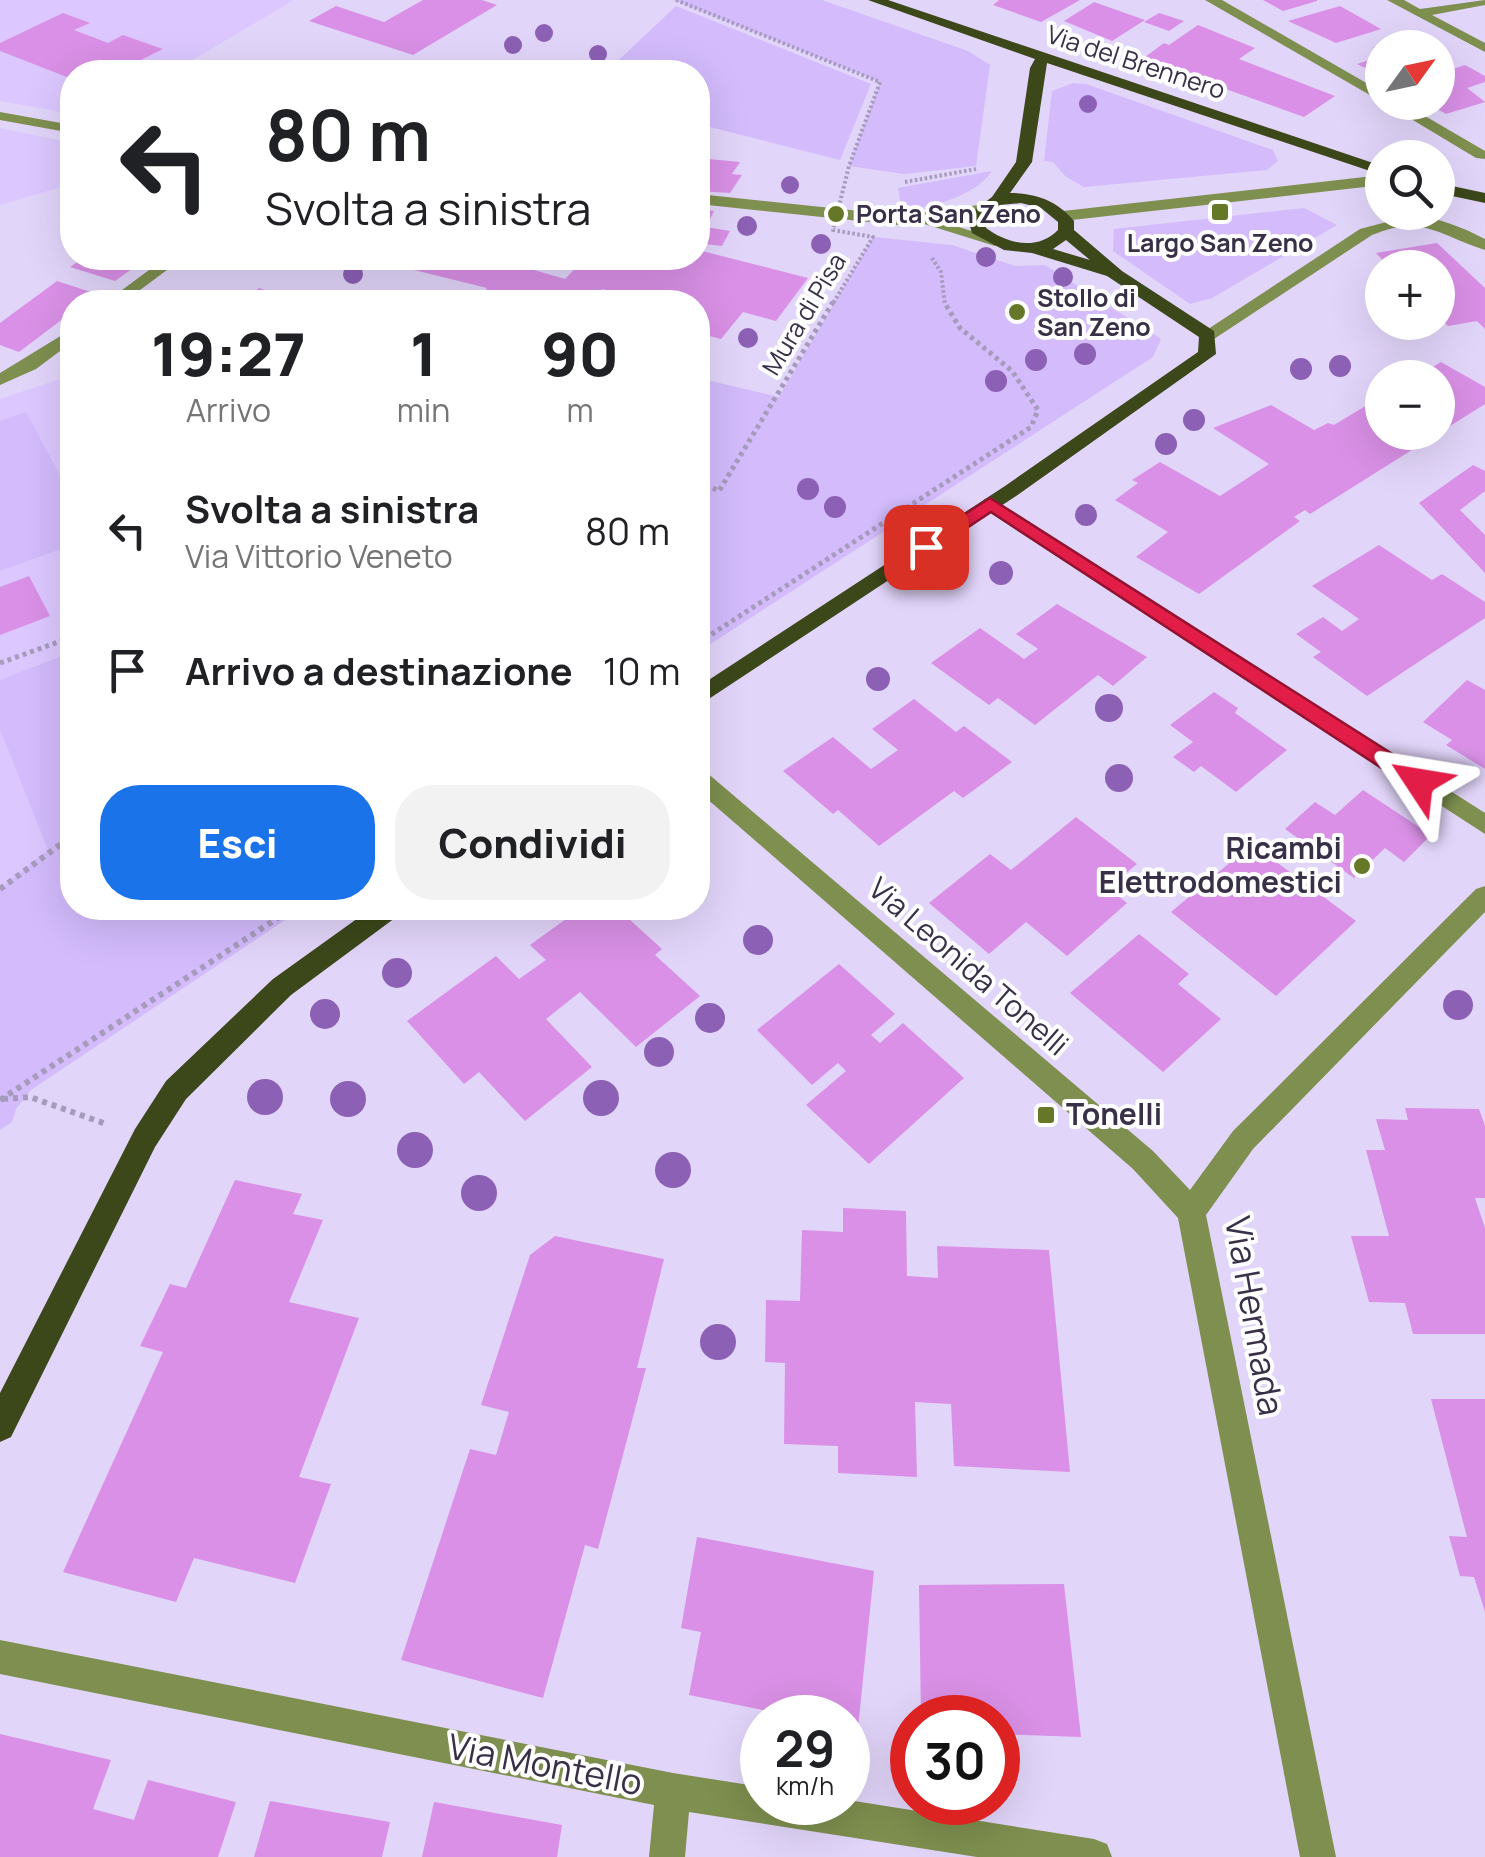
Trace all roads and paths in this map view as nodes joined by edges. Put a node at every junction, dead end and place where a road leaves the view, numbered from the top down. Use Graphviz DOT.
graph roads {
  1 [pos="676,0"];
  2 [pos="875,0"];
  3 [pos="1212,0"];
  4 [pos="1394,0"];
  5 [pos="1485,1"];
  6 [pos="1453,2"];
  7 [pos="1418,13"];
  8 [pos="1485,18"];
  9 [pos="1485,48"];
  10 [pos="1043,57"];
  11 [pos="1365,88"];
  12 [pos="0,116"];
  13 [pos="1422,120"];
  14 [pos="60,128"];
  15 [pos="1481,154"];
  16 [pos="1365,165"];
  17 [pos="1365,182"];
  18 [pos="1455,191"];
  19 [pos="1455,194"];
  20 [pos="1485,198"];
  21 [pos="710,200"];
  22 [pos="997,200"];
  23 [pos="1485,206"];
  24 [pos="979,210"];
  25 [pos="836,214"];
  26 [pos="916,219"];
  27 [pos="1064,223"];
  28 [pos="995,242"];
  29 [pos="1485,245"];
  30 [pos="1030,248"];
  31 [pos="929,254"];
  32 [pos="158,270"];
  33 [pos="1116,274"];
  34 [pos="130,290"];
  35 [pos="1208,336"];
  36 [pos="60,343"];
  37 [pos="0,380"];
  38 [pos="710,486"];
  39 [pos="990,504"];
  40 [pos="710,635"];
  41 [pos="60,641"];
  42 [pos="0,663"];
  43 [pos="710,690"];
  44 [pos="710,788"];
  45 [pos="1485,825"];
  46 [pos="60,845"];
  47 [pos="0,889"];
  48 [pos="1485,896"];
  49 [pos="274,920"];
  50 [pos="372,920"];
  51 [pos="0,1100"];
  52 [pos="145,1138"];
  53 [pos="1191,1212"];
  54 [pos="0,1426"];
  55 [pos="0,1657"];
  56 [pos="673,1790"];
  57 [pos="667,1857"];
  58 [pos="1094,1857"];
  59 [pos="1318,1857"];
  1 -- 25 [label="path, Mura di Pisa, bridge"];
  2 -- 10 [label="main road, Via del Brennero"];
  3 -- 11 [label="street"];
  4 -- 7 [label="street"];
  5 -- 6 [label="street"];
  6 -- 7 [label="street"];
  6 -- 8 [label="street"];
  7 -- 9 [label="street"];
  10 -- 16 [label="main road, Via del Brennero"];
  10 -- 22 [label="main road"];
  12 -- 14 [label="street"];
  13 -- 15 [label="street"];
  17 -- 27 [label="street"];
  18 -- 20 [label="main road"];
  19 -- 23 [label="main road"];
  21 -- 25 [label="street"];
  22 -- 24 [label="main road"];
  22 -- 27 [label="main road"];
  24 -- 26 [label="street"];
  24 -- 28 [label="main road"];
  25 -- 26 [label="street"];
  25 -- 38 [label="path, Mura di Pisa, bridge"];
  26 -- 28 [label="street"];
  27 -- 30 [label="main road"];
  27 -- 33 [label="main road"];
  28 -- 30 [label="main road"];
  29 -- 35 [label="street"];
  30 -- 33 [label="main road"];
  31 -- 40 [label="path"];
  32 -- 34 [label="street"];
  33 -- 35 [label="main road"];
  35 -- 39 [label="main road"];
  36 -- 37 [label="street"];
  39 -- 43 [label="main road"];
  39 -- 45 [label="street"];
  41 -- 42 [label="path"];
  44 -- 53 [label="street, Via Leonida Tonelli"];
  46 -- 47 [label="path"];
  48 -- 53 [label="street, Via Hermada"];
  49 -- 51 [label="path"];
  50 -- 52 [label="main road"];
  51 -- 52 [label="path"];
  52 -- 54 [label="main road"];
  53 -- 59 [label="street, Via Hermada"];
  55 -- 56 [label="street, Via Montello"];
  56 -- 57 [label="street"];
  56 -- 58 [label="street, Via Montello"];
}
